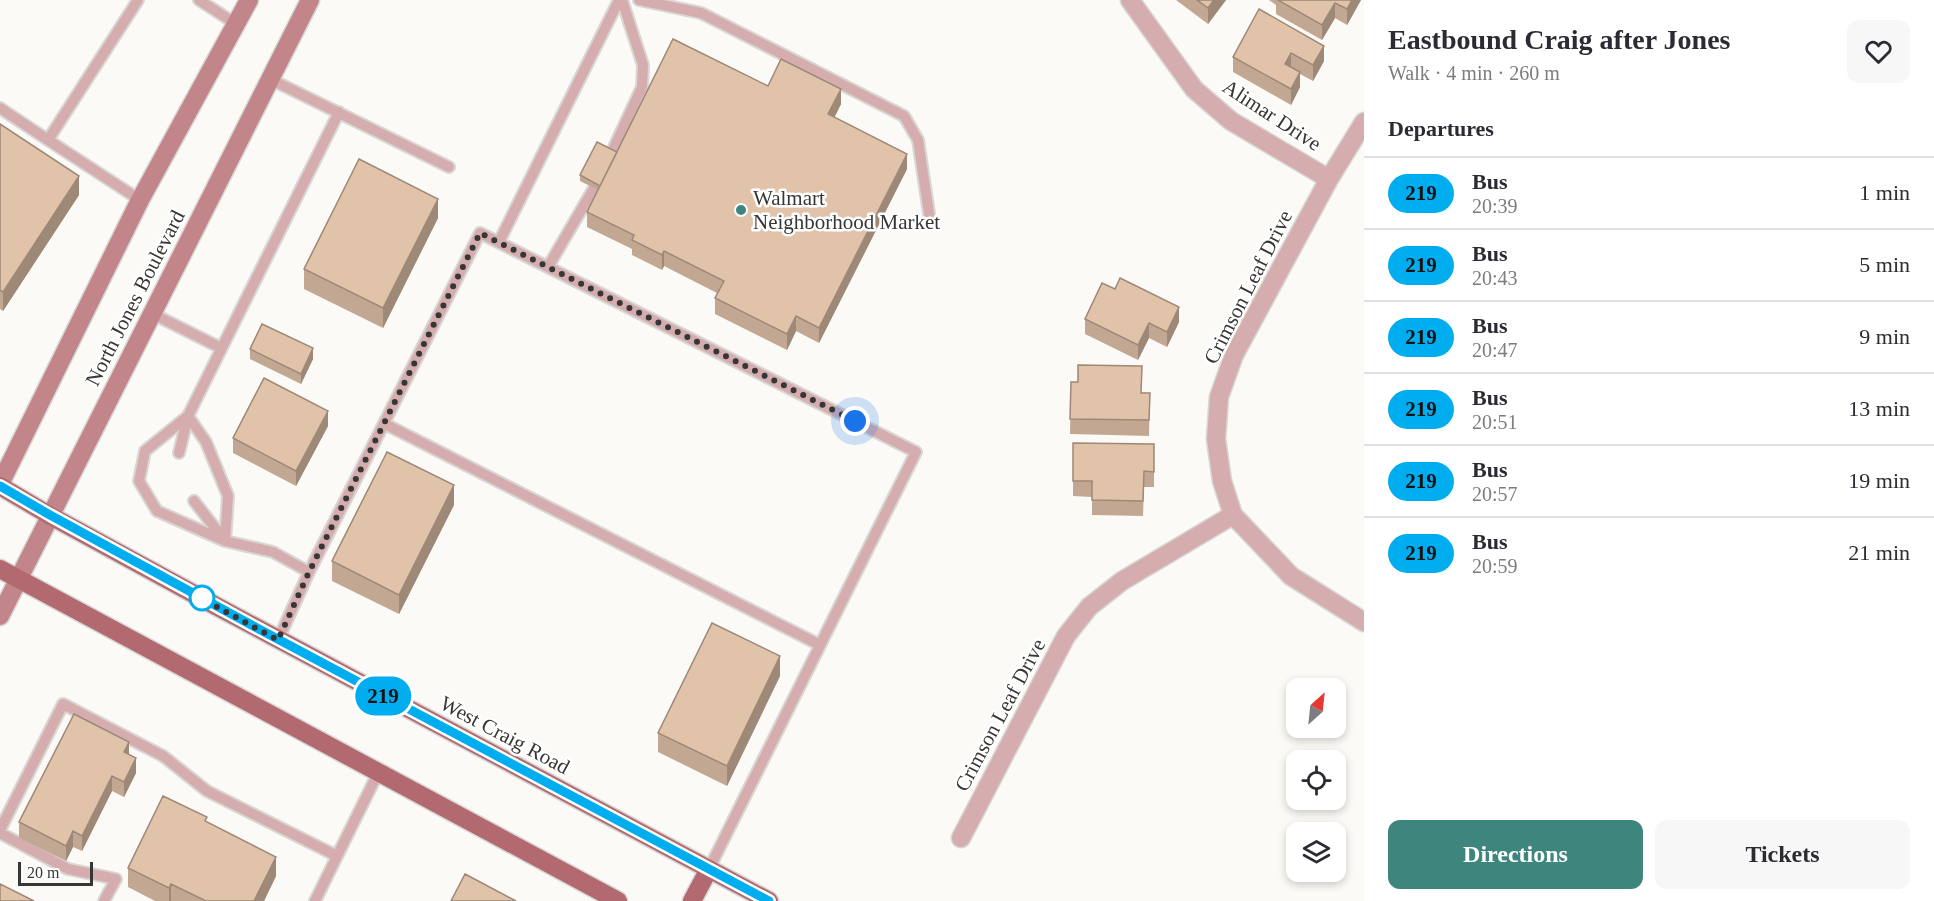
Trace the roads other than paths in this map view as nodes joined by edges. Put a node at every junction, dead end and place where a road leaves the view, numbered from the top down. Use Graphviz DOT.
graph roads {
  1 [pos="138,0"];
  2 [pos="199,0"];
  3 [pos="249,0"];
  4 [pos="309,0"];
  5 [pos="621,0"];
  6 [pos="639,0"];
  7 [pos="1130,0"];
  8 [pos="236,24"];
  9 [pos="270,78"];
  10 [pos="0,108"];
  11 [pos="339,112"];
  12 [pos="1364,122"];
  13 [pos="48,140"];
  14 [pos="611,154"];
  15 [pos="449,166"];
  16 [pos="1329,179"];
  17 [pos="594,188"];
  18 [pos="140,200"];
  19 [pos="930,220"];
  20 [pos="499,242"];
  21 [pos="548,267"];
  22 [pos="153,314"];
  23 [pos="221,348"];
  24 [pos="188,416"];
  25 [pos="385,424"];
  26 [pos="179,453"];
  27 [pos="0,485"];
  28 [pos="194,501"];
  29 [pos="50,515"];
  30 [pos="1233,515"];
  31 [pos="225,541"];
  32 [pos="0,569"];
  33 [pos="309,572"];
  34 [pos="18,580"];
  35 [pos="0,616"];
  36 [pos="1364,622"];
  37 [pos="278,640"];
  38 [pos="820,645"];
  39 [pos="378,773"];
  40 [pos="0,831"];
  41 [pos="961,838"];
  42 [pos="337,856"];
  43 [pos="709,869"];
  44 [pos="606,898"];
  45 [pos="104,901"];
  46 [pos="315,901"];
  47 [pos="692,901"];
  48 [pos="769,901"];
  1 -- 13 [label="lane"];
  2 -- 8 [label="lane"];
  3 -- 8 [label="main road, North Jones Boulevard"];
  4 -- 9 [label="main road, North Jones Boulevard"];
  5 -- 14 [label="lane"];
  5 -- 20 [label="lane"];
  6 -- 19 [label="lane"];
  7 -- 16 [label="street, Alimar Drive"];
  8 -- 18 [label="main road, North Jones Boulevard"];
  9 -- 11 [label="lane"];
  9 -- 22 [label="main road, North Jones Boulevard"];
  10 -- 13 [label="lane"];
  11 -- 15 [label="lane"];
  11 -- 23 [label="lane"];
  12 -- 16 [label="street, Crimson Leaf Drive"];
  13 -- 18 [label="lane"];
  16 -- 30 [label="street, Crimson Leaf Drive"];
  17 -- 21 [label="lane"];
  18 -- 27 [label="main road, North Jones Boulevard"];
  20 -- 21 [label="lane"];
  20 -- 25 [label="lane"];
  21 -- 38 [label="lane"];
  22 -- 23 [label="lane"];
  22 -- 29 [label="main road, North Jones Boulevard"];
  23 -- 24 [label="lane"];
  24 -- 26 [label="lane"];
  24 -- 31 [label="lane"];
  24 -- 31 [label="lane"];
  25 -- 33 [label="lane"];
  25 -- 38 [label="lane"];
  27 -- 29 [label="main road, West Craig Road"];
  28 -- 31 [label="lane"];
  29 -- 34 [label="main road, North Jones Boulevard"];
  29 -- 37 [label="main road, West Craig Road"];
  30 -- 36 [label="street"];
  30 -- 41 [label="street, Crimson Leaf Drive"];
  31 -- 33 [label="lane"];
  32 -- 34 [label="main road"];
  33 -- 37 [label="lane"];
  34 -- 35 [label="main road, North Jones Boulevard"];
  34 -- 39 [label="main road"];
  37 -- 43 [label="main road, West Craig Road"];
  38 -- 43 [label="lane"];
  39 -- 42 [label="lane"];
  39 -- 44 [label="main road"];
  40 -- 42 [label="lane"];
  40 -- 45 [label="lane"];
  42 -- 46 [label="lane"];
  43 -- 47 [label="main road"];
  43 -- 48 [label="main road, West Craig Road"];
}
